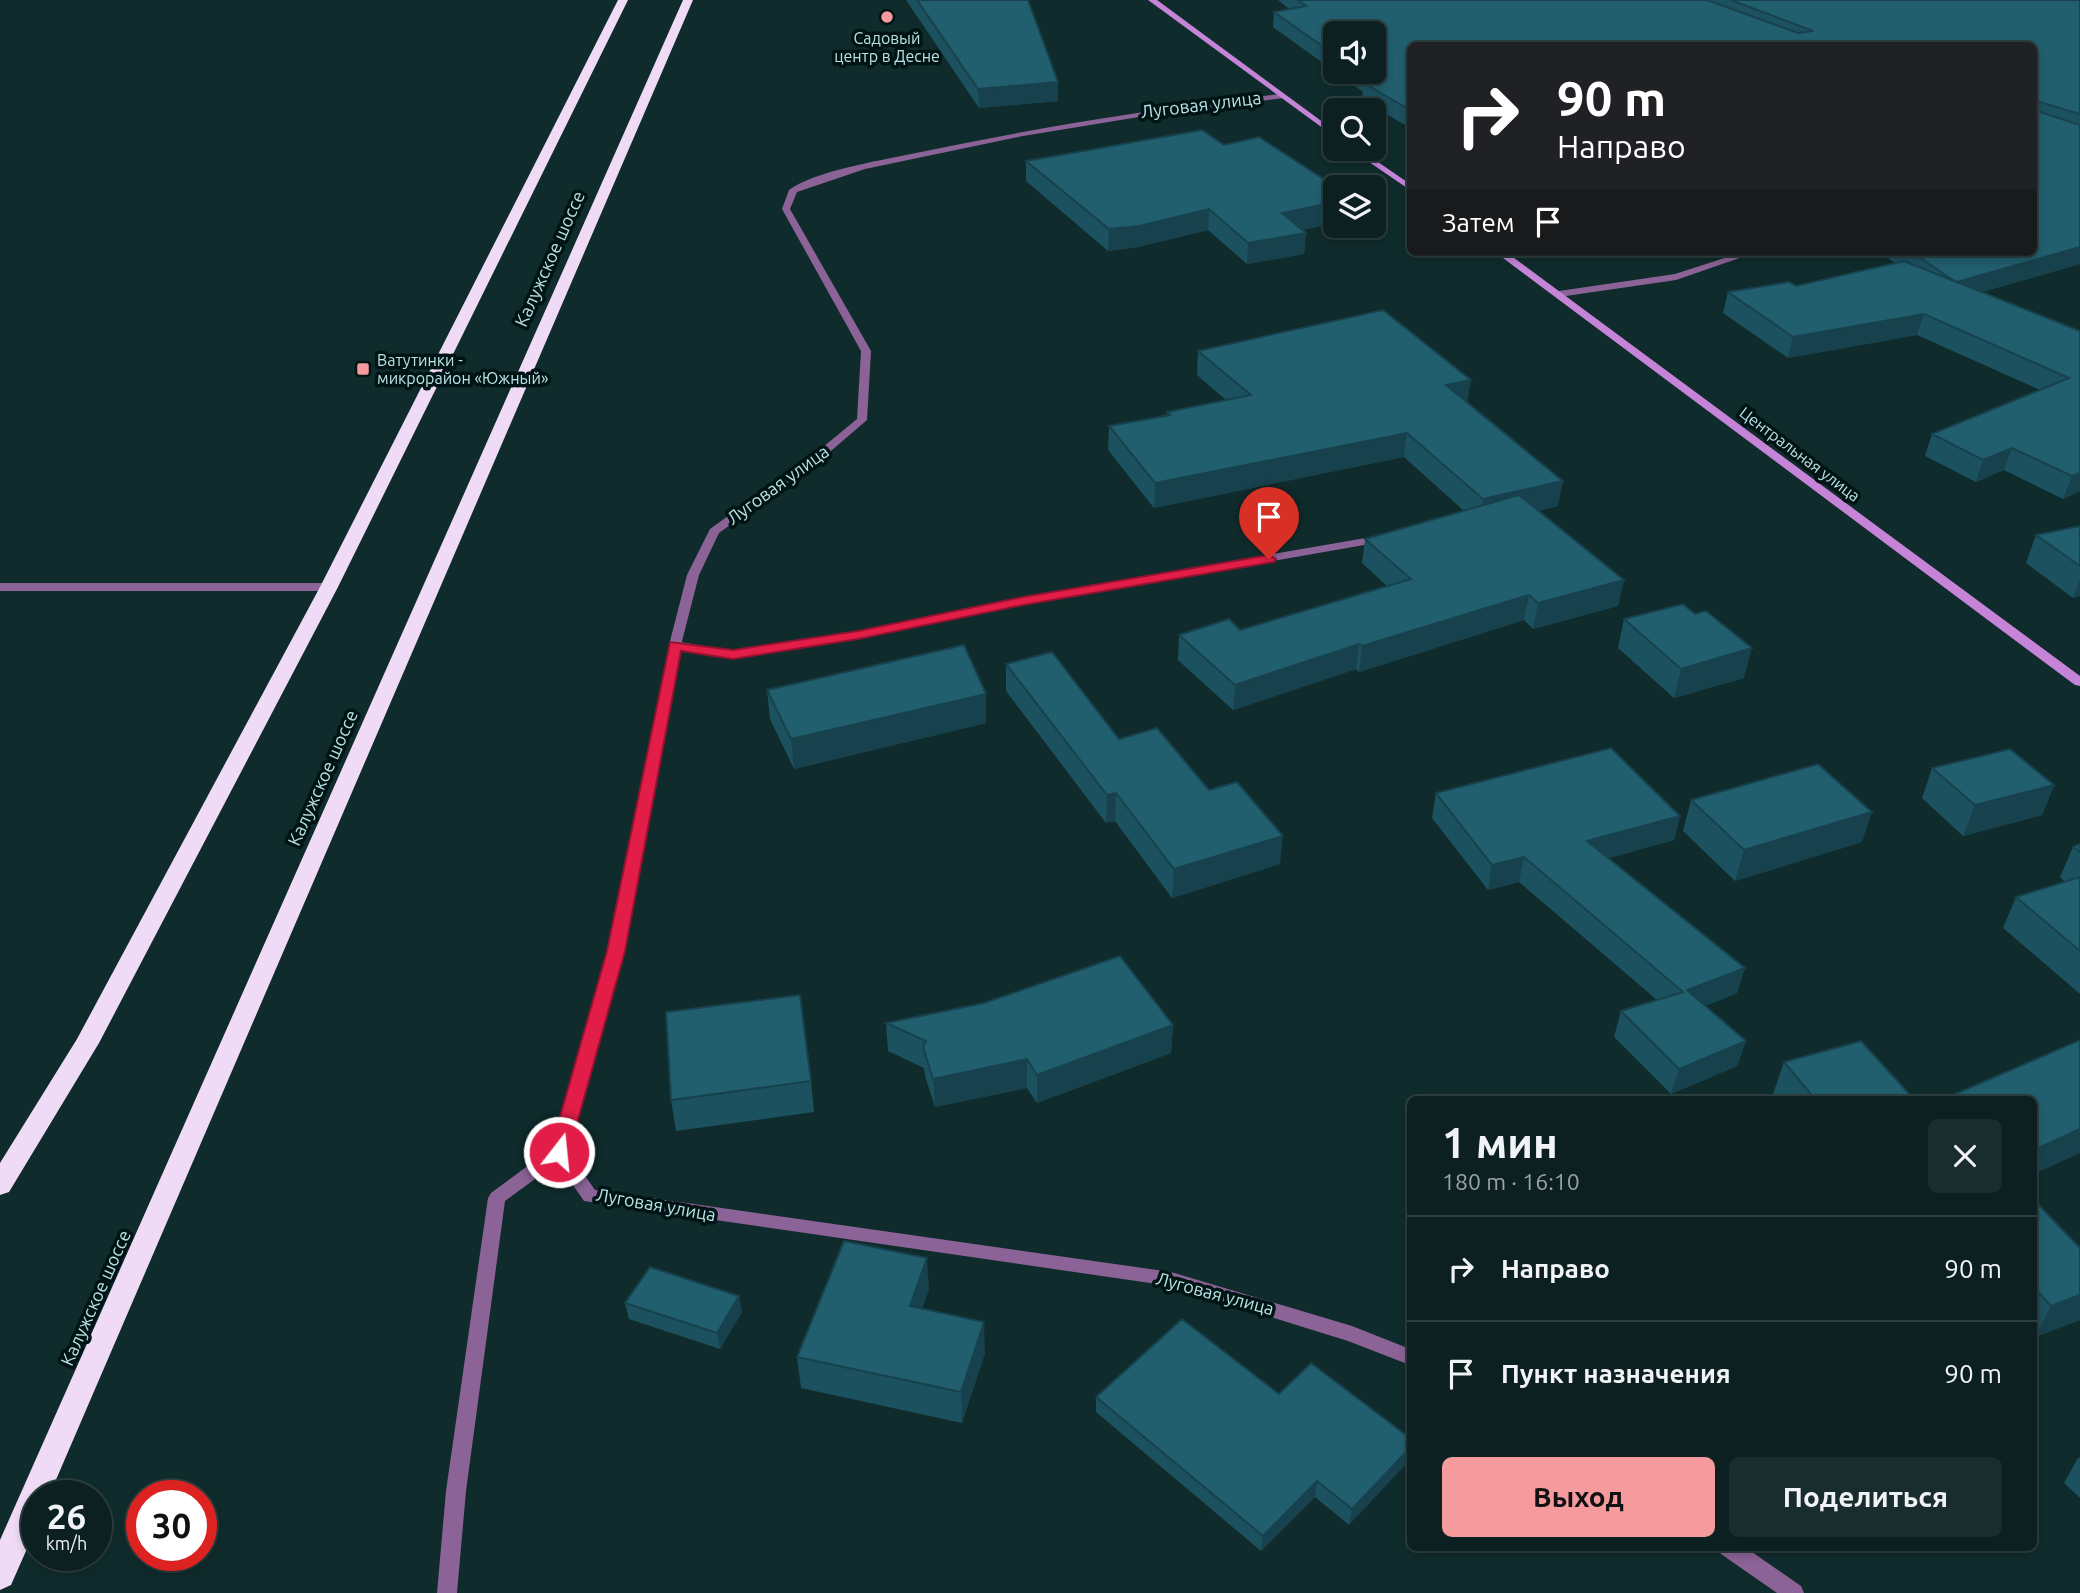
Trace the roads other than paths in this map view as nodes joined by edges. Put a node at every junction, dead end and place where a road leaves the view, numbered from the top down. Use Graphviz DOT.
graph roads {
  1 [pos="623,0"];
  2 [pos="688,0"];
  3 [pos="1152,0"];
  4 [pos="1281,96"];
  5 [pos="1323,126"];
  6 [pos="1371,161"];
  7 [pos="1407,186"];
  8 [pos="1506,256"];
  9 [pos="1740,256"];
  10 [pos="1559,294"];
  11 [pos="1392,538"];
  12 [pos="0,587"];
  13 [pos="329,587"];
  14 [pos="675,645"];
  15 [pos="2080,682"];
  16 [pos="559,1152"];
  17 [pos="0,1185"];
  18 [pos="1407,1356"];
  19 [pos="1734,1551"];
  20 [pos="0,1575"];
  21 [pos="447,1593"];
  22 [pos="1794,1593"];
  1 -- 13 [label="highway"];
  2 -- 20 [label="highway, Калужское шоссе"];
  3 -- 4 [label="street"];
  4 -- 5 [label="street"];
  4 -- 14 [label="street, Луговая улица"];
  6 -- 7 [label="street"];
  8 -- 10 [label="street, Центральная улица"];
  9 -- 10 [label="street"];
  10 -- 15 [label="street, Центральная улица"];
  11 -- 14 [label="street"];
  12 -- 13 [label="street"];
  13 -- 17 [label="highway"];
  14 -- 16 [label="street, Луговая улица"];
  16 -- 18 [label="street, Луговая улица"];
  16 -- 21 [label="street"];
  19 -- 22 [label="street"];
}
